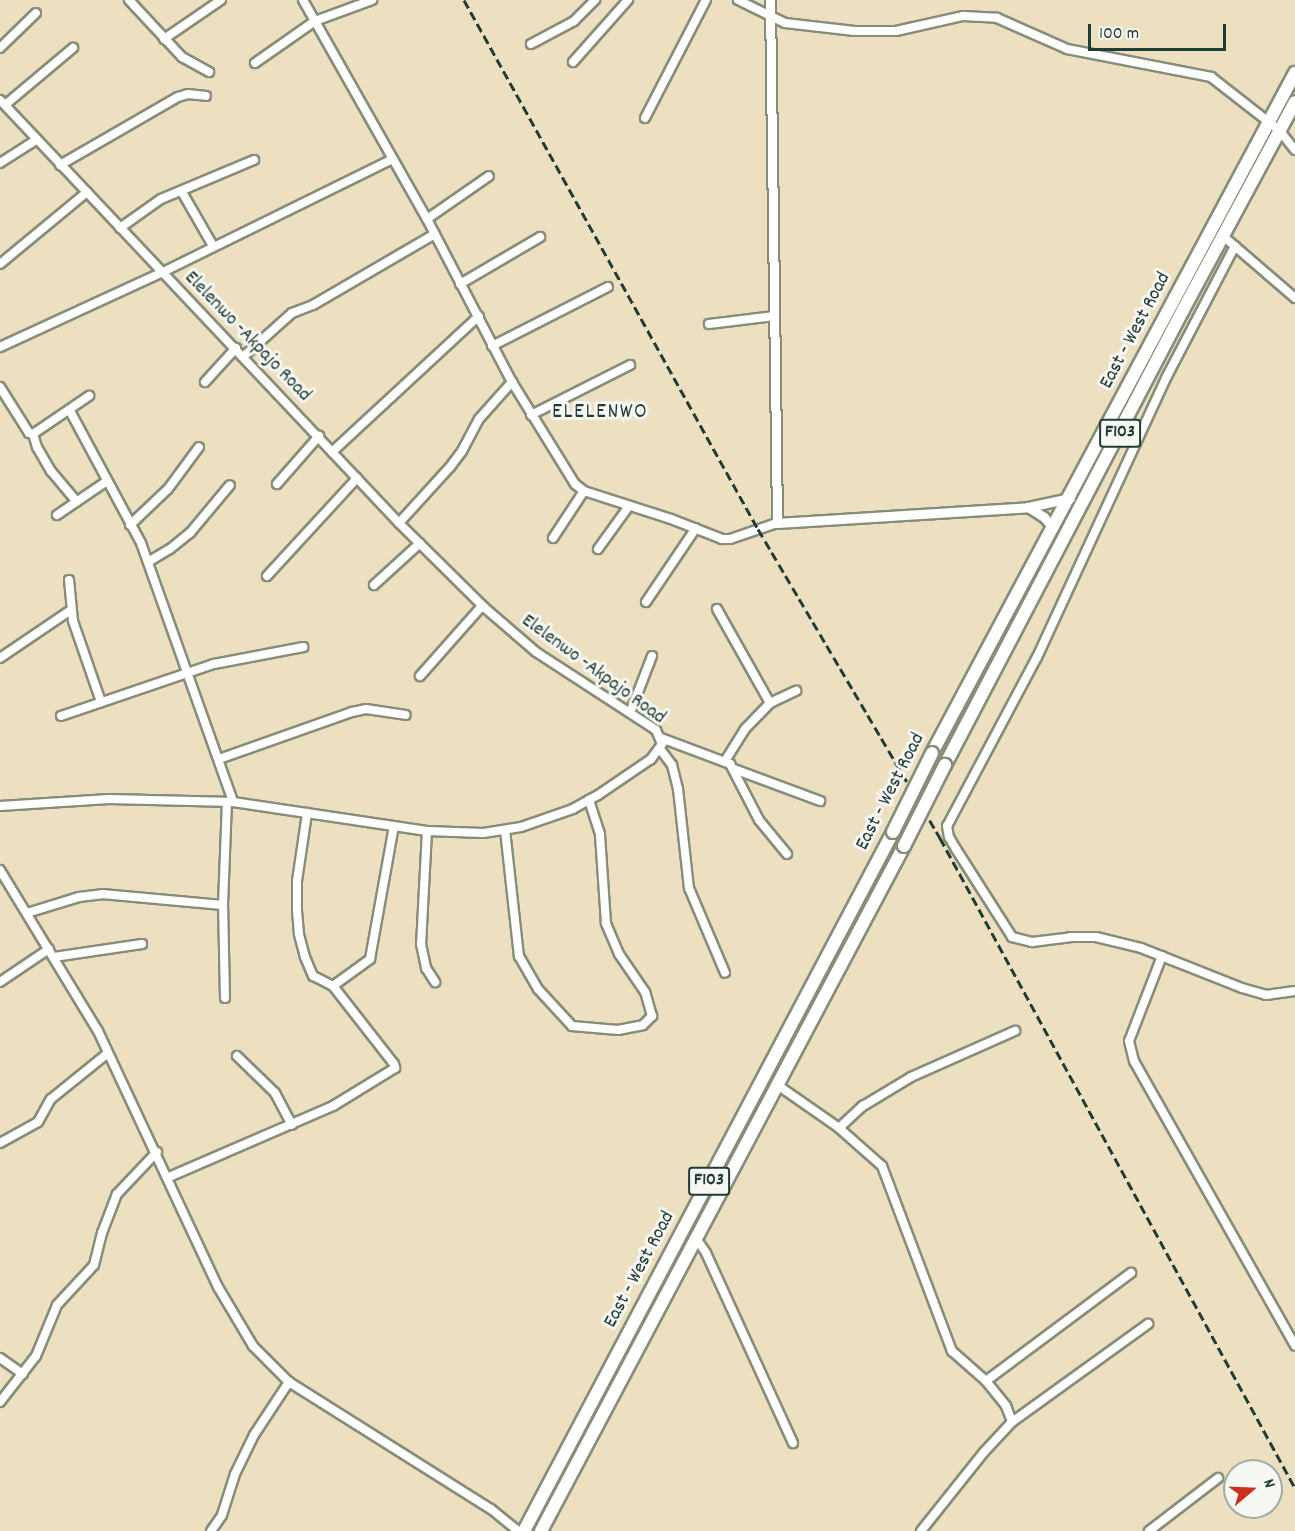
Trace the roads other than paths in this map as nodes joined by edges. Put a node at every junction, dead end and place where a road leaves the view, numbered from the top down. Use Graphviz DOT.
graph roads {
  1 [pos="129,0"];
  2 [pos="221,0"];
  3 [pos="303,0"];
  4 [pos="372,0"];
  5 [pos="595,0"];
  6 [pos="628,0"];
  7 [pos="706,0"];
  8 [pos="738,0"];
  9 [pos="770,0"];
  10 [pos="36,13"];
  11 [pos="770,16"];
  12 [pos="315,21"];
  13 [pos="164,39"];
  14 [pos="531,44"];
  15 [pos="0,48"];
  16 [pos="73,48"];
  17 [pos="573,62"];
  18 [pos="255,63"];
  19 [pos="209,72"];
  20 [pos="1295,73"];
  21 [pos="207,96"];
  22 [pos="1295,102"];
  23 [pos="3,103"];
  24 [pos="645,118"];
  25 [pos="1268,122"];
  26 [pos="1280,131"];
  27 [pos="36,140"];
  28 [pos="1295,150"];
  29 [pos="393,159"];
  30 [pos="254,160"];
  31 [pos="0,163"];
  32 [pos="60,165"];
  33 [pos="489,176"];
  34 [pos="87,192"];
  35 [pos="182,192"];
  36 [pos="427,219"];
  37 [pos="120,228"];
  38 [pos="435,234"];
  39 [pos="1223,236"];
  40 [pos="540,237"];
  41 [pos="213,246"];
  42 [pos="1235,246"];
  43 [pos="0,264"];
  44 [pos="163,272"];
  45 [pos="460,284"];
  46 [pos="609,287"];
  47 [pos="1295,298"];
  48 [pos="479,316"];
  49 [pos="775,316"];
  50 [pos="709,324"];
  51 [pos="492,346"];
  52 [pos="0,347"];
  53 [pos="236,348"];
  54 [pos="244,357"];
  55 [pos="630,365"];
  56 [pos="1155,366"];
  57 [pos="1169,372"];
  58 [pos="205,382"];
  59 [pos="512,382"];
  60 [pos="0,387"];
  61 [pos="89,396"];
  62 [pos="70,411"];
  63 [pos="531,415"];
  64 [pos="33,434"];
  65 [pos="318,436"];
  66 [pos="199,447"];
  67 [pos="332,452"];
  68 [pos="357,478"];
  69 [pos="107,481"];
  70 [pos="277,484"];
  71 [pos="230,485"];
  72 [pos="584,490"];
  73 [pos="1070,498"];
  74 [pos="77,502"];
  75 [pos="629,506"];
  76 [pos="1028,507"];
  77 [pos="57,515"];
  78 [pos="399,522"];
  79 [pos="777,523"];
  80 [pos="130,525"];
  81 [pos="696,528"];
  82 [pos="1053,528"];
  83 [pos="553,538"];
  84 [pos="420,543"];
  85 [pos="598,549"];
  86 [pos="148,562"];
  87 [pos="267,576"];
  88 [pos="69,580"];
  89 [pos="374,585"];
  90 [pos="646,602"];
  91 [pos="482,606"];
  92 [pos="717,609"];
  93 [pos="71,610"];
  94 [pos="303,647"];
  95 [pos="652,656"];
  96 [pos="0,658"];
  97 [pos="187,673"];
  98 [pos="420,676"];
  99 [pos="796,691"];
  100 [pos="101,702"];
  101 [pos="770,703"];
  102 [pos="630,713"];
  103 [pos="406,714"];
  104 [pos="61,716"];
  105 [pos="662,738"];
  106 [pos="660,749"];
  107 [pos="219,759"];
  108 [pos="725,761"];
  109 [pos="734,769"];
  110 [pos="589,800"];
  111 [pos="820,801"];
  112 [pos="230,802"];
  113 [pos="0,806"];
  114 [pos="307,813"];
  115 [pos="394,826"];
  116 [pos="505,830"];
  117 [pos="427,831"];
  118 [pos="787,854"];
  119 [pos="0,870"];
  120 [pos="223,905"];
  121 [pos="27,913"];
  122 [pos="142,944"];
  123 [pos="52,953"];
  124 [pos="1162,956"];
  125 [pos="725,973"];
  126 [pos="0,982"];
  127 [pos="435,982"];
  128 [pos="333,986"];
  129 [pos="1295,991"];
  130 [pos="225,998"];
  131 [pos="1015,1031"];
  132 [pos="108,1053"];
  133 [pos="237,1056"];
  134 [pos="776,1084"];
  135 [pos="292,1125"];
  136 [pos="838,1128"];
  137 [pos="0,1143"];
  138 [pos="157,1152"];
  139 [pos="169,1178"];
  140 [pos="695,1237"];
  141 [pos="1131,1273"];
  142 [pos="1148,1324"];
  143 [pos="1295,1346"];
  144 [pos="0,1358"];
  145 [pos="23,1374"];
  146 [pos="987,1380"];
  147 [pos="289,1382"];
  148 [pos="0,1402"];
  149 [pos="1012,1422"];
  150 [pos="793,1443"];
  151 [pos="1218,1478"];
  152 [pos="211,1531"];
  153 [pos="518,1531"];
  154 [pos="524,1531"];
  155 [pos="542,1531"];
  156 [pos="921,1531"];
  157 [pos="1149,1531"];
  1 -- 13 [label="street"];
  2 -- 13 [label="street"];
  3 -- 12 [label="street"];
  4 -- 12 [label="street"];
  5 -- 14 [label="street"];
  6 -- 17 [label="street"];
  7 -- 24 [label="street"];
  8 -- 11 [label="street"];
  9 -- 11 [label="street"];
  10 -- 15 [label="street"];
  11 -- 25 [label="street"];
  11 -- 49 [label="street"];
  12 -- 18 [label="street"];
  12 -- 29 [label="street"];
  13 -- 19 [label="street"];
  16 -- 23 [label="street"];
  20 -- 25 [label="main road, East - West Road / F103"];
  21 -- 32 [label="street"];
  22 -- 26 [label="main road, East - West Road / F103"];
  23 -- 27 [label="street, Elelenwo -Akpajo Road"];
  25 -- 26 [label="street"];
  25 -- 73 [label="main road, East - West Road / F103"];
  26 -- 28 [label="street"];
  26 -- 39 [label="main road, East - West Road / F103"];
  27 -- 31 [label="street"];
  27 -- 32 [label="street, Elelenwo -Akpajo Road"];
  29 -- 36 [label="street"];
  29 -- 41 [label="street"];
  30 -- 35 [label="street"];
  32 -- 34 [label="street, Elelenwo -Akpajo Road"];
  33 -- 36 [label="street"];
  34 -- 37 [label="street, Elelenwo -Akpajo Road"];
  34 -- 43 [label="street"];
  35 -- 37 [label="street"];
  35 -- 41 [label="street"];
  36 -- 38 [label="street"];
  37 -- 44 [label="street, Elelenwo -Akpajo Road"];
  38 -- 45 [label="street"];
  38 -- 54 [label="street"];
  39 -- 42 [label="street"];
  39 -- 56 [label="main road, East - West Road / F103"];
  40 -- 45 [label="street"];
  41 -- 44 [label="street"];
  42 -- 47 [label="street"];
  42 -- 57 [label="street"];
  44 -- 52 [label="street"];
  44 -- 53 [label="street, Elelenwo -Akpajo Road"];
  45 -- 48 [label="street"];
  46 -- 51 [label="street"];
  48 -- 51 [label="street"];
  48 -- 67 [label="street"];
  49 -- 50 [label="street"];
  49 -- 79 [label="street"];
  51 -- 59 [label="street"];
  53 -- 54 [label="street, Elelenwo -Akpajo Road"];
  53 -- 58 [label="street"];
  54 -- 65 [label="street, Elelenwo -Akpajo Road"];
  55 -- 63 [label="street"];
  56 -- 57 [label="street"];
  56 -- 134 [label="main road, East - West Road / F103, bridge"];
  57 -- 124 [label="street"];
  59 -- 63 [label="street"];
  59 -- 78 [label="street"];
  60 -- 64 [label="street"];
  61 -- 62 [label="street"];
  62 -- 64 [label="street"];
  62 -- 69 [label="street"];
  63 -- 72 [label="street"];
  64 -- 74 [label="street"];
  65 -- 67 [label="street, Elelenwo -Akpajo Road"];
  65 -- 70 [label="street"];
  66 -- 80 [label="street"];
  67 -- 68 [label="street, Elelenwo -Akpajo Road"];
  68 -- 78 [label="street, Elelenwo -Akpajo Road"];
  68 -- 87 [label="street"];
  69 -- 74 [label="street"];
  69 -- 80 [label="street"];
  71 -- 86 [label="street"];
  72 -- 75 [label="street"];
  72 -- 83 [label="street"];
  73 -- 76 [label="street"];
  73 -- 82 [label="main road, East - West Road / F103"];
  74 -- 77 [label="street"];
  75 -- 81 [label="street"];
  75 -- 85 [label="street"];
  76 -- 79 [label="street"];
  76 -- 82 [label="street"];
  78 -- 84 [label="street, Elelenwo -Akpajo Road"];
  79 -- 81 [label="street"];
  80 -- 86 [label="street"];
  81 -- 90 [label="street"];
  82 -- 154 [label="main road, East - West Road / F103, bridge"];
  84 -- 89 [label="street"];
  84 -- 91 [label="street, Elelenwo -Akpajo Road"];
  86 -- 97 [label="street"];
  88 -- 93 [label="street"];
  91 -- 98 [label="street"];
  91 -- 102 [label="street, Elelenwo -Akpajo Road"];
  92 -- 101 [label="street"];
  93 -- 96 [label="street"];
  93 -- 100 [label="street"];
  94 -- 97 [label="street"];
  95 -- 102 [label="street"];
  97 -- 100 [label="street"];
  97 -- 107 [label="street"];
  99 -- 101 [label="street"];
  100 -- 104 [label="street"];
  101 -- 108 [label="street"];
  102 -- 105 [label="street, Elelenwo -Akpajo Road"];
  103 -- 107 [label="street"];
  105 -- 106 [label="street, Elelenwo -Akpajo Road"];
  105 -- 108 [label="street"];
  106 -- 110 [label="street, Elelenwo -Akpajo Road"];
  106 -- 125 [label="street"];
  107 -- 112 [label="street"];
  108 -- 109 [label="street"];
  109 -- 111 [label="street"];
  109 -- 118 [label="street"];
  110 -- 116 [label="street, Elelenwo -Akpajo Road"];
  110 -- 116 [label="street"];
  112 -- 113 [label="street, Elelenwo -Akpajo Road"];
  112 -- 114 [label="street, Elelenwo -Akpajo Road"];
  112 -- 120 [label="street"];
  114 -- 115 [label="street, Elelenwo -Akpajo Road"];
  114 -- 128 [label="street"];
  115 -- 117 [label="street, Elelenwo -Akpajo Road"];
  115 -- 128 [label="street"];
  116 -- 117 [label="street, Elelenwo -Akpajo Road"];
  117 -- 127 [label="street"];
  119 -- 121 [label="street"];
  120 -- 121 [label="street"];
  120 -- 130 [label="street"];
  121 -- 123 [label="street"];
  122 -- 123 [label="street"];
  123 -- 126 [label="street"];
  123 -- 132 [label="street"];
  124 -- 129 [label="street"];
  124 -- 143 [label="street"];
  128 -- 135 [label="street"];
  131 -- 136 [label="street"];
  132 -- 137 [label="street"];
  132 -- 138 [label="street"];
  133 -- 135 [label="street"];
  134 -- 136 [label="street"];
  134 -- 140 [label="main road, East - West Road / F103"];
  135 -- 139 [label="street"];
  136 -- 146 [label="street"];
  138 -- 139 [label="street"];
  138 -- 145 [label="street"];
  139 -- 147 [label="street"];
  140 -- 150 [label="street"];
  140 -- 155 [label="main road, East - West Road / F103"];
  141 -- 146 [label="street"];
  142 -- 149 [label="street"];
  144 -- 145 [label="street"];
  145 -- 148 [label="street"];
  146 -- 149 [label="street"];
  147 -- 152 [label="street"];
  147 -- 153 [label="street"];
  149 -- 156 [label="street"];
  151 -- 157 [label="street"];
}
